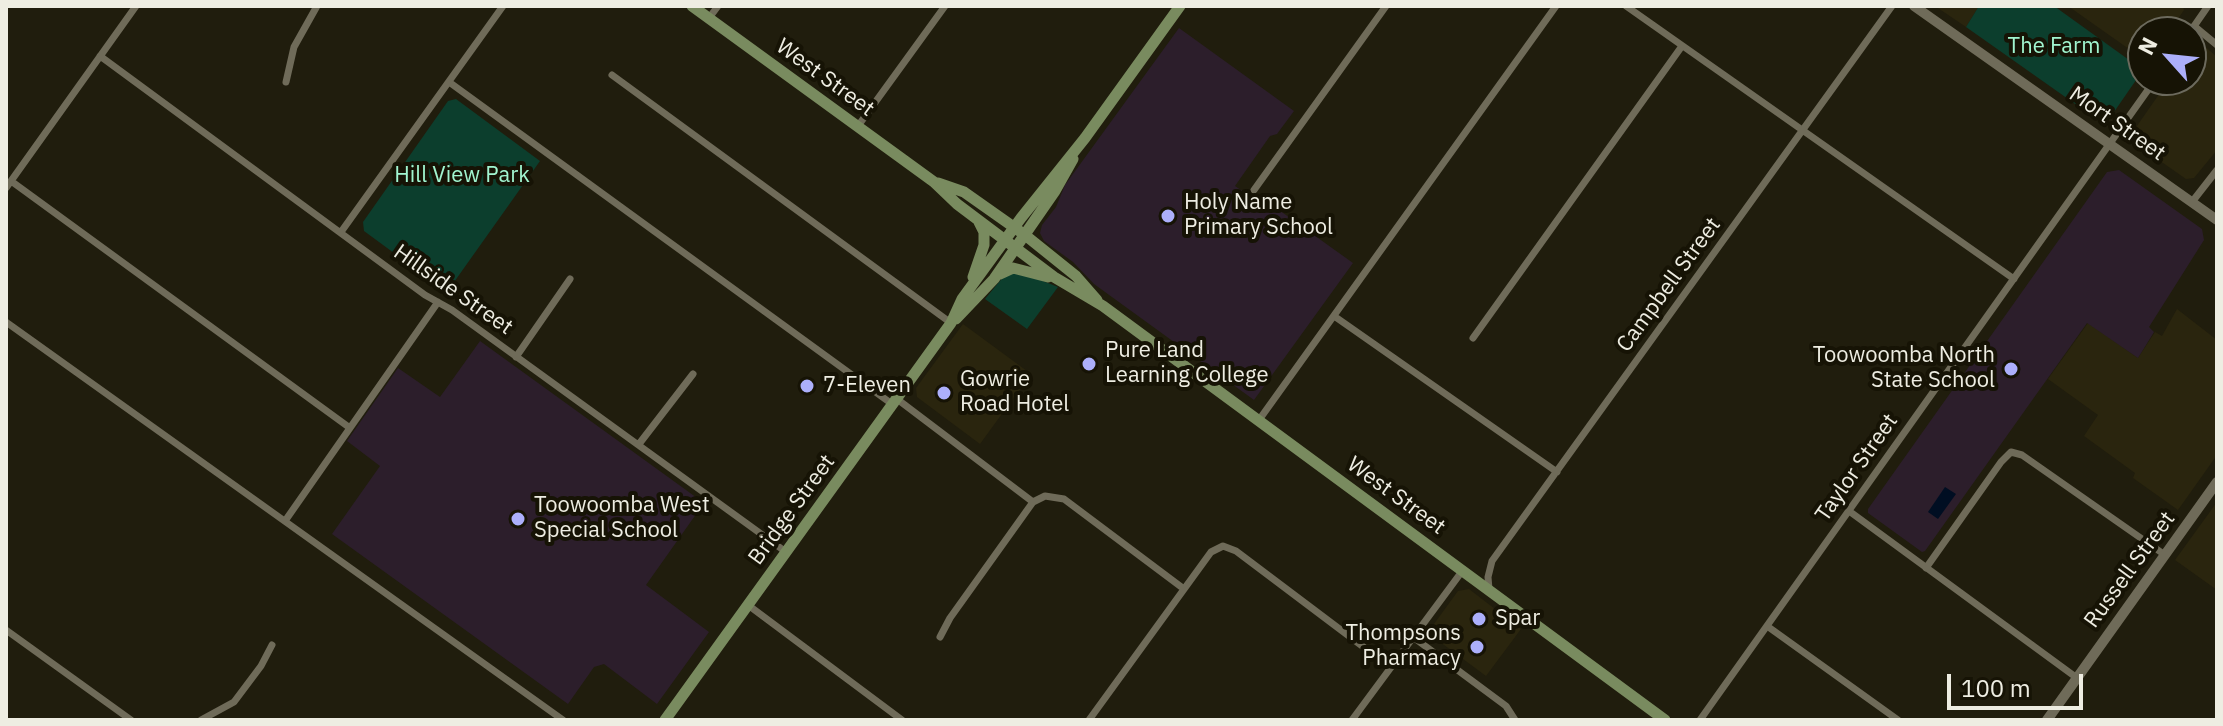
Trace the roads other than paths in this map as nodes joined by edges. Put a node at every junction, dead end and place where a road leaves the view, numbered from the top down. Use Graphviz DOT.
graph roads {
  1 [pos="136,6"];
  2 [pos="317,6"];
  3 [pos="503,6"];
  4 [pos="692,6"];
  5 [pos="718,6"];
  6 [pos="945,6"];
  7 [pos="1180,6"];
  8 [pos="1386,6"];
  9 [pos="1556,6"];
  10 [pos="1626,6"];
  11 [pos="1892,6"];
  12 [pos="1914,6"];
  13 [pos="709,18"];
  14 [pos="1682,46"];
  15 [pos="100,56"];
  16 [pos="612,75"];
  17 [pos="286,82"];
  18 [pos="449,82"];
  19 [pos="2144,96"];
  20 [pos="858,126"];
  21 [pos="1802,132"];
  22 [pos="1085,138"];
  23 [pos="2110,144"];
  24 [pos="2217,170"];
  25 [pos="934,182"];
  26 [pos="8,185"];
  27 [pos="1254,190"];
  28 [pos="2192,202"];
  29 [pos="978,220"];
  30 [pos="2217,220"];
  31 [pos="1013,228"];
  32 [pos="341,232"];
  33 [pos="1025,235"];
  34 [pos="1005,240"];
  35 [pos="1016,247"];
  36 [pos="570,279"];
  37 [pos="994,279"];
  38 [pos="2014,279"];
  39 [pos="1070,288"];
  40 [pos="962,299"];
  41 [pos="438,302"];
  42 [pos="1103,306"];
  43 [pos="1334,316"];
  44 [pos="6,322"];
  45 [pos="951,323"];
  46 [pos="1473,338"];
  47 [pos="516,357"];
  48 [pos="693,374"];
  49 [pos="894,402"];
  50 [pos="1259,420"];
  51 [pos="350,428"];
  52 [pos="639,444"];
  53 [pos="1557,472"];
  54 [pos="2217,482"];
  55 [pos="1033,502"];
  56 [pos="1849,511"];
  57 [pos="285,521"];
  58 [pos="786,552"];
  59 [pos="2165,555"];
  60 [pos="1926,568"];
  61 [pos="1463,570"];
  62 [pos="1184,589"];
  63 [pos="1489,589"];
  64 [pos="748,605"];
  65 [pos="1767,626"];
  66 [pos="6,630"];
  67 [pos="940,637"];
  68 [pos="1413,637"];
  69 [pos="272,645"];
  70 [pos="1390,667"];
  71 [pos="2077,678"];
  72 [pos="131,720"];
  73 [pos="201,720"];
  74 [pos="563,720"];
  75 [pos="665,720"];
  76 [pos="902,720"];
  77 [pos="1089,720"];
  78 [pos="1352,720"];
  79 [pos="1515,720"];
  80 [pos="1665,720"];
  81 [pos="1700,720"];
  82 [pos="1898,720"];
  83 [pos="2047,720"];
  1 -- 15 [label="street"];
  2 -- 17 [label="street"];
  3 -- 18 [label="street"];
  4 -- 13 [label="main road, West Street"];
  5 -- 13 [label="street"];
  6 -- 20 [label="street"];
  7 -- 22 [label="main road, Bridge Street"];
  8 -- 27 [label="street"];
  9 -- 43 [label="street"];
  10 -- 14 [label="street"];
  11 -- 21 [label="street, Campbell Street"];
  12 -- 23 [label="street, Mort Street"];
  13 -- 20 [label="main road, West Street"];
  14 -- 21 [label="street"];
  14 -- 46 [label="street"];
  15 -- 26 [label="street"];
  15 -- 32 [label="street, Hillside Street"];
  16 -- 45 [label="street"];
  18 -- 32 [label="street"];
  18 -- 49 [label="street"];
  19 -- 23 [label="street, Taylor Street"];
  20 -- 25 [label="main road, West Street"];
  21 -- 38 [label="street"];
  21 -- 53 [label="street, Campbell Street"];
  22 -- 31 [label="main road, Bridge Street"];
  22 -- 33 [label="main road, Bridge Street"];
  23 -- 28 [label="street, Mort Street"];
  23 -- 38 [label="street, Taylor Street"];
  24 -- 28 [label="street"];
  25 -- 29 [label="main road, West Street"];
  25 -- 31 [label="main road, West Street"];
  26 -- 51 [label="street"];
  28 -- 30 [label="street, Mort Street"];
  29 -- 34 [label="main road, West Street"];
  29 -- 40 [label="main road"];
  31 -- 33 [label="main road, West Street"];
  31 -- 34 [label="main road, Bridge Street"];
  32 -- 41 [label="street, Hillside Street"];
  33 -- 35 [label="main road, Bridge Street"];
  33 -- 42 [label="main road, West Street"];
  34 -- 35 [label="main road, West Street"];
  34 -- 40 [label="main road, Bridge Street"];
  35 -- 37 [label="main road, Bridge Street"];
  35 -- 39 [label="main road, West Street"];
  36 -- 47 [label="street"];
  37 -- 39 [label="main road"];
  37 -- 45 [label="main road, Bridge Street"];
  38 -- 56 [label="street, Taylor Street"];
  39 -- 42 [label="main road, West Street"];
  40 -- 45 [label="main road, Bridge Street"];
  41 -- 47 [label="street, Hillside Street"];
  41 -- 51 [label="street"];
  42 -- 50 [label="main road, West Street"];
  43 -- 50 [label="street"];
  43 -- 53 [label="street"];
  44 -- 57 [label="street"];
  45 -- 49 [label="main road, Bridge Street"];
  47 -- 52 [label="street, Hillside Street"];
  48 -- 52 [label="street"];
  49 -- 55 [label="street"];
  49 -- 58 [label="main road, Bridge Street"];
  50 -- 61 [label="main road, West Street"];
  51 -- 57 [label="street"];
  52 -- 58 [label="street, Hillside Street"];
  53 -- 63 [label="street, Campbell Street"];
  54 -- 59 [label="street, Russell Street"];
  55 -- 62 [label="street"];
  55 -- 67 [label="street"];
  56 -- 60 [label="street"];
  56 -- 65 [label="street, Taylor Street"];
  57 -- 74 [label="street"];
  58 -- 64 [label="main road, Bridge Street"];
  59 -- 60 [label="street"];
  59 -- 71 [label="street, Russell Street"];
  60 -- 71 [label="street"];
  61 -- 63 [label="main road, West Street"];
  61 -- 68 [label="street"];
  62 -- 70 [label="street"];
  62 -- 77 [label="street"];
  63 -- 80 [label="main road, West Street"];
  64 -- 75 [label="main road, Bridge Street"];
  64 -- 76 [label="street"];
  65 -- 81 [label="street, Taylor Street"];
  65 -- 82 [label="street"];
  66 -- 72 [label="street"];
  68 -- 70 [label="street"];
  68 -- 79 [label="street"];
  69 -- 73 [label="street"];
  70 -- 78 [label="street"];
  71 -- 83 [label="street, Russell Street"];
}
